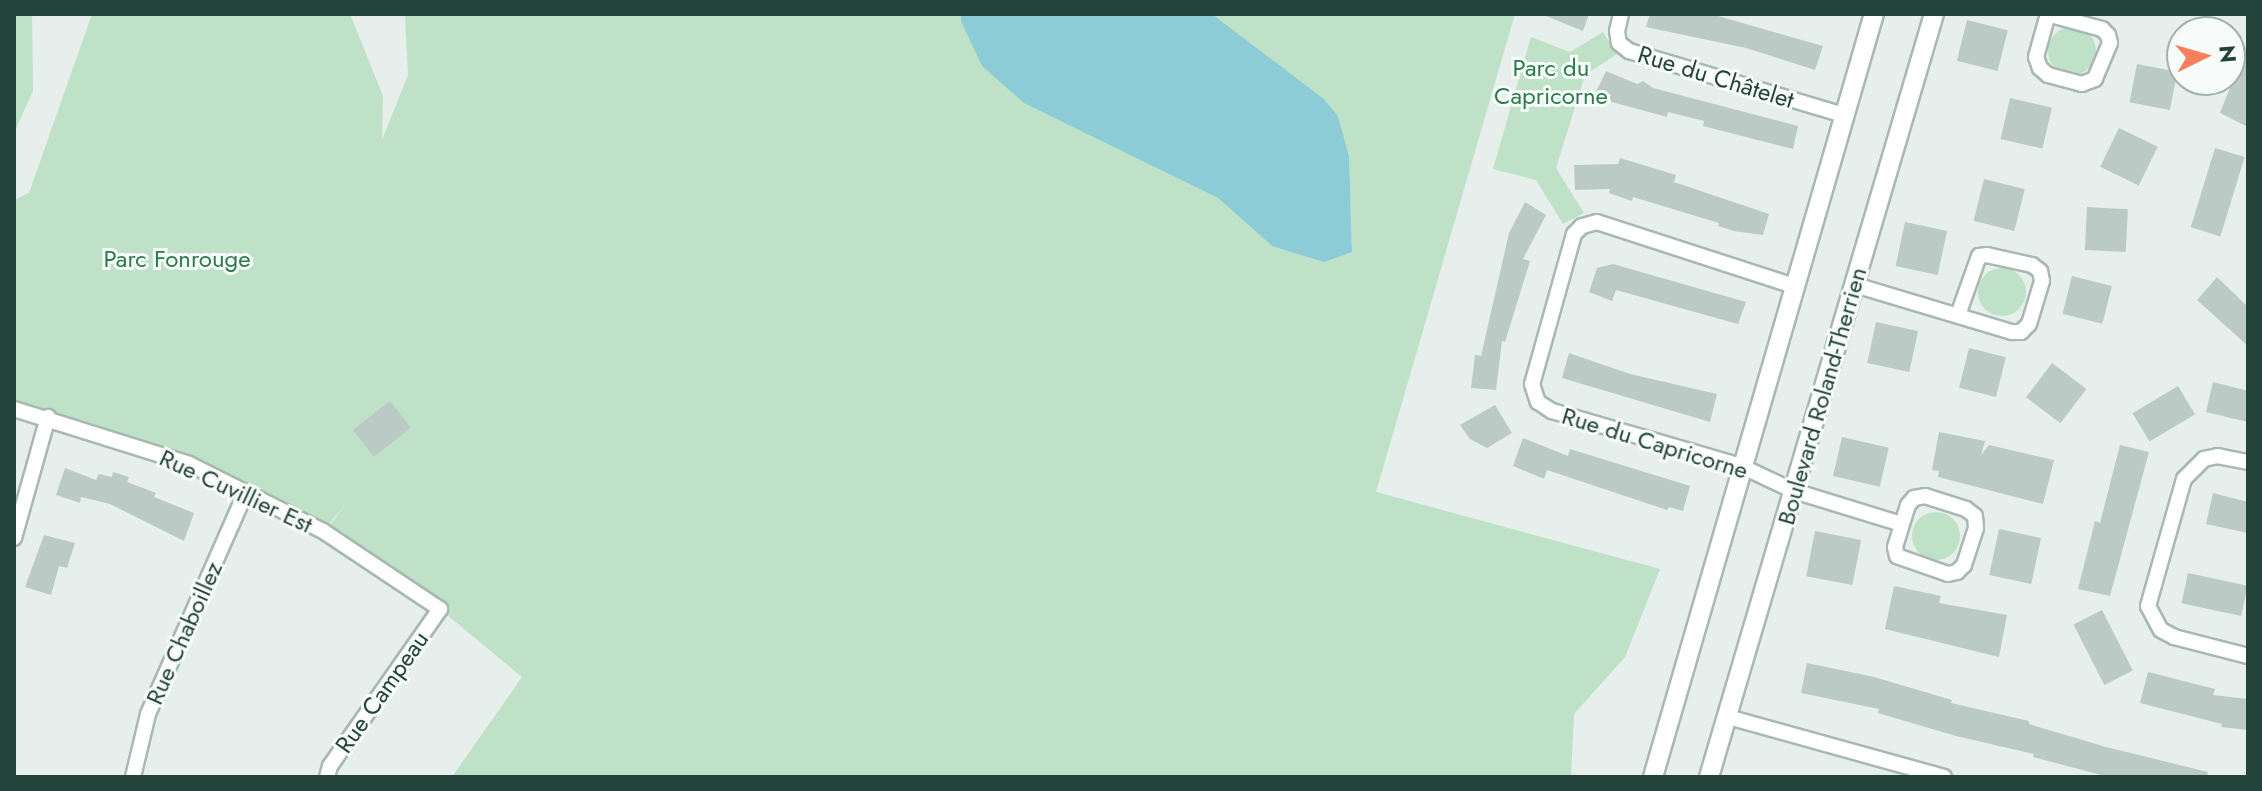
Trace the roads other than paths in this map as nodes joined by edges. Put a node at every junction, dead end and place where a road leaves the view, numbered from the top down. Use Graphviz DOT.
graph roads {
  1 [pos="1621,14"];
  2 [pos="1874,14"];
  3 [pos="1934,14"];
  4 [pos="2047,14"];
  5 [pos="1844,115"];
  6 [pos="1855,285"];
  7 [pos="1794,286"];
  8 [pos="1958,315"];
  9 [pos="14,409"];
  10 [pos="48,417"];
  11 [pos="2248,462"];
  12 [pos="1741,466"];
  13 [pos="1794,491"];
  14 [pos="246,492"];
  15 [pos="1901,524"];
  16 [pos="14,538"];
  17 [pos="440,609"];
  18 [pos="2248,656"];
  19 [pos="1728,717"];
  20 [pos="133,777"];
  21 [pos="327,777"];
  22 [pos="1653,777"];
  23 [pos="1709,777"];
  24 [pos="1944,777"];
  1 -- 5 [label="street, Rue du Châtelet"];
  2 -- 5 [label="main road"];
  3 -- 6 [label="main road, Boulevard Roland-Therrien"];
  4 -- 4 [label="street"];
  5 -- 7 [label="main road"];
  6 -- 8 [label="street"];
  6 -- 13 [label="main road, Boulevard Roland-Therrien"];
  7 -- 12 [label="main road"];
  7 -- 12 [label="street, Rue du Capricorne"];
  8 -- 8 [label="street"];
  9 -- 10 [label="street, Rue Cuvillier Est"];
  10 -- 14 [label="street, Rue Cuvillier Est"];
  10 -- 16 [label="street"];
  11 -- 18 [label="street"];
  12 -- 13 [label="street, Rue du Capricorne"];
  12 -- 22 [label="main road"];
  13 -- 15 [label="street, Rue du Capricorne"];
  13 -- 19 [label="main road, Boulevard Roland-Therrien"];
  14 -- 17 [label="street, Rue Cuvillier Est"];
  14 -- 20 [label="street, Rue Chaboillez"];
  15 -- 15 [label="street"];
  17 -- 21 [label="street, Rue Campeau"];
  19 -- 23 [label="main road, Boulevard Roland-Therrien"];
  19 -- 24 [label="street"];
}
